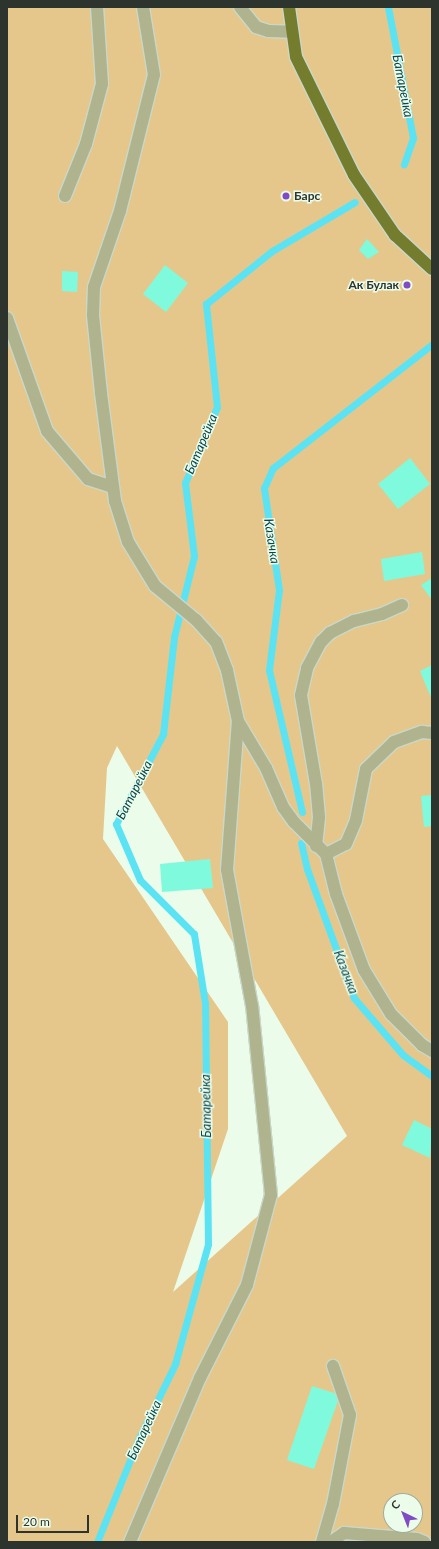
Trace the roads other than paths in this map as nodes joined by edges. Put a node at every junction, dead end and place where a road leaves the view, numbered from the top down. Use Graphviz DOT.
graph roads {
  1 [pos="97,7"];
  2 [pos="143,7"];
  3 [pos="240,7"];
  4 [pos="290,7"];
  5 [pos="292,32"];
  6 [pos="65,196"];
  7 [pos="432,270"];
  8 [pos="7,318"];
  9 [pos="113,487"];
  10 [pos="402,605"];
  11 [pos="238,721"];
  12 [pos="432,733"];
  13 [pos="316,846"];
  14 [pos="326,854"];
  15 [pos="432,1051"];
  16 [pos="332,1366"];
  17 [pos="130,1542"];
  18 [pos="322,1542"];
  19 [pos="332,1542"];
  20 [pos="424,1542"];
  1 -- 6 [label="street"];
  2 -- 9 [label="street"];
  3 -- 5 [label="street"];
  4 -- 5 [label="main road"];
  5 -- 7 [label="main road"];
  8 -- 9 [label="street"];
  9 -- 11 [label="street"];
  10 -- 13 [label="street"];
  11 -- 13 [label="street"];
  11 -- 17 [label="street"];
  12 -- 14 [label="street"];
  13 -- 14 [label="street"];
  14 -- 15 [label="street"];
  16 -- 18 [label="street"];
  19 -- 20 [label="street"];
}
